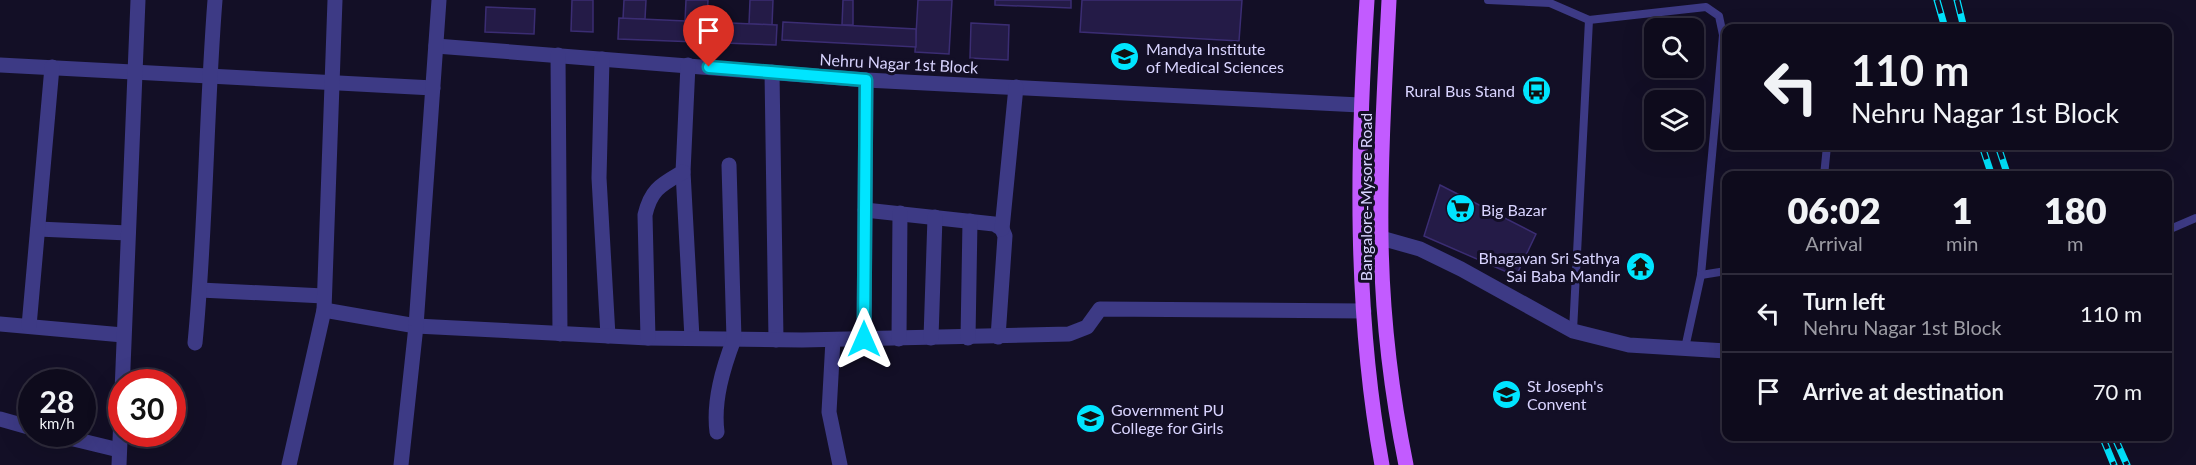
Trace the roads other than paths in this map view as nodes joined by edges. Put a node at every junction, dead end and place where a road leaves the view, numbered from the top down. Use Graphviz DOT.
graph roads {
  1 [pos="138,0"];
  2 [pos="215,0"];
  3 [pos="335,0"];
  4 [pos="438,0"];
  5 [pos="1367,0"];
  6 [pos="1389,0"];
  7 [pos="1488,0"];
  8 [pos="1589,20"];
  9 [pos="1722,30"];
  10 [pos="436,46"];
  11 [pos="1722,46"];
  12 [pos="558,56"];
  13 [pos="602,59"];
  14 [pos="0,65"];
  15 [pos="688,66"];
  16 [pos="52,67"];
  17 [pos="136,71"];
  18 [pos="772,72"];
  19 [pos="209,77"];
  20 [pos="866,80"];
  21 [pos="331,83"];
  22 [pos="1016,87"];
  23 [pos="433,88"];
  24 [pos="1360,105"];
  25 [pos="1827,150"];
  26 [pos="729,165"];
  27 [pos="1824,171"];
  28 [pos="683,172"];
  29 [pos="865,210"];
  30 [pos="900,213"];
  31 [pos="935,217"];
  32 [pos="2196,218"];
  33 [pos="970,221"];
  34 [pos="2172,228"];
  35 [pos="38,229"];
  36 [pos="1002,229"];
  37 [pos="128,233"];
  38 [pos="1381,238"];
  39 [pos="1722,272"];
  40 [pos="1701,275"];
  41 [pos="201,290"];
  42 [pos="324,303"];
  43 [pos="1364,311"];
  44 [pos="0,324"];
  45 [pos="416,326"];
  46 [pos="29,327"];
  47 [pos="1573,331"];
  48 [pos="560,334"];
  49 [pos="123,335"];
  50 [pos="608,336"];
  51 [pos="998,337"];
  52 [pos="648,338"];
  53 [pos="692,338"];
  54 [pos="931,338"];
  55 [pos="968,338"];
  56 [pos="734,339"];
  57 [pos="864,339"];
  58 [pos="899,339"];
  59 [pos="776,340"];
  60 [pos="833,340"];
  61 [pos="195,343"];
  62 [pos="1685,348"];
  63 [pos="1722,351"];
  64 [pos="0,419"];
  65 [pos="18,424"];
  66 [pos="717,432"];
  67 [pos="90,447"];
  68 [pos="119,457"];
  69 [pos="289,465"];
  70 [pos="401,465"];
  71 [pos="840,465"];
  72 [pos="1382,465"];
  73 [pos="1406,465"];
  1 -- 17 [label="street"];
  2 -- 19 [label="street"];
  3 -- 21 [label="street"];
  4 -- 10 [label="street"];
  5 -- 24 [label="main road, Bangalore-Mysore Road"];
  6 -- 38 [label="main road, Bangalore-Mysore Road"];
  7 -- 8 [label="lane"];
  8 -- 9 [label="lane"];
  8 -- 47 [label="lane"];
  10 -- 12 [label="street, Nehru Nagar 1st Block"];
  10 -- 23 [label="street"];
  11 -- 40 [label="lane"];
  12 -- 13 [label="street, Nehru Nagar 1st Block"];
  12 -- 48 [label="street"];
  13 -- 15 [label="street, Nehru Nagar 1st Block"];
  13 -- 50 [label="street"];
  14 -- 16 [label="street"];
  15 -- 18 [label="street, Nehru Nagar 1st Block"];
  15 -- 28 [label="street"];
  16 -- 17 [label="street"];
  16 -- 35 [label="street"];
  17 -- 19 [label="street"];
  17 -- 37 [label="street"];
  18 -- 20 [label="street, Nehru Nagar 1st Block"];
  18 -- 59 [label="street"];
  19 -- 21 [label="street"];
  19 -- 41 [label="street"];
  20 -- 22 [label="street, Nehru Nagar 1st Block"];
  20 -- 29 [label="street"];
  21 -- 23 [label="street"];
  21 -- 42 [label="street"];
  22 -- 24 [label="street, Nehru Nagar 1st Block"];
  22 -- 36 [label="street"];
  23 -- 45 [label="street"];
  24 -- 43 [label="main road, Bangalore-Mysore Road"];
  25 -- 27 [label="lane"];
  26 -- 56 [label="street"];
  28 -- 52 [label="street"];
  28 -- 53 [label="street"];
  29 -- 30 [label="street"];
  29 -- 57 [label="street"];
  30 -- 31 [label="street"];
  30 -- 58 [label="street"];
  31 -- 33 [label="street"];
  31 -- 54 [label="street"];
  32 -- 34 [label="lane"];
  33 -- 36 [label="street"];
  33 -- 55 [label="street"];
  35 -- 37 [label="street"];
  35 -- 46 [label="street"];
  36 -- 51 [label="street"];
  37 -- 49 [label="street"];
  38 -- 47 [label="street"];
  38 -- 73 [label="main road, Bangalore-Mysore Road"];
  39 -- 40 [label="lane"];
  40 -- 62 [label="lane"];
  41 -- 42 [label="street"];
  41 -- 61 [label="street"];
  42 -- 45 [label="street"];
  42 -- 69 [label="street"];
  43 -- 51 [label="street"];
  43 -- 72 [label="main road, Bangalore-Mysore Road"];
  44 -- 46 [label="street"];
  45 -- 48 [label="street"];
  45 -- 70 [label="street"];
  46 -- 49 [label="street"];
  47 -- 62 [label="street"];
  48 -- 50 [label="street"];
  49 -- 68 [label="street"];
  50 -- 52 [label="street"];
  51 -- 55 [label="street"];
  52 -- 53 [label="street"];
  53 -- 56 [label="street"];
  54 -- 55 [label="street"];
  54 -- 58 [label="street"];
  56 -- 59 [label="street"];
  56 -- 66 [label="street"];
  57 -- 58 [label="street"];
  57 -- 60 [label="street"];
  59 -- 60 [label="street"];
  60 -- 71 [label="street"];
  62 -- 63 [label="street"];
  64 -- 65 [label="street"];
  67 -- 68 [label="street"];
}
